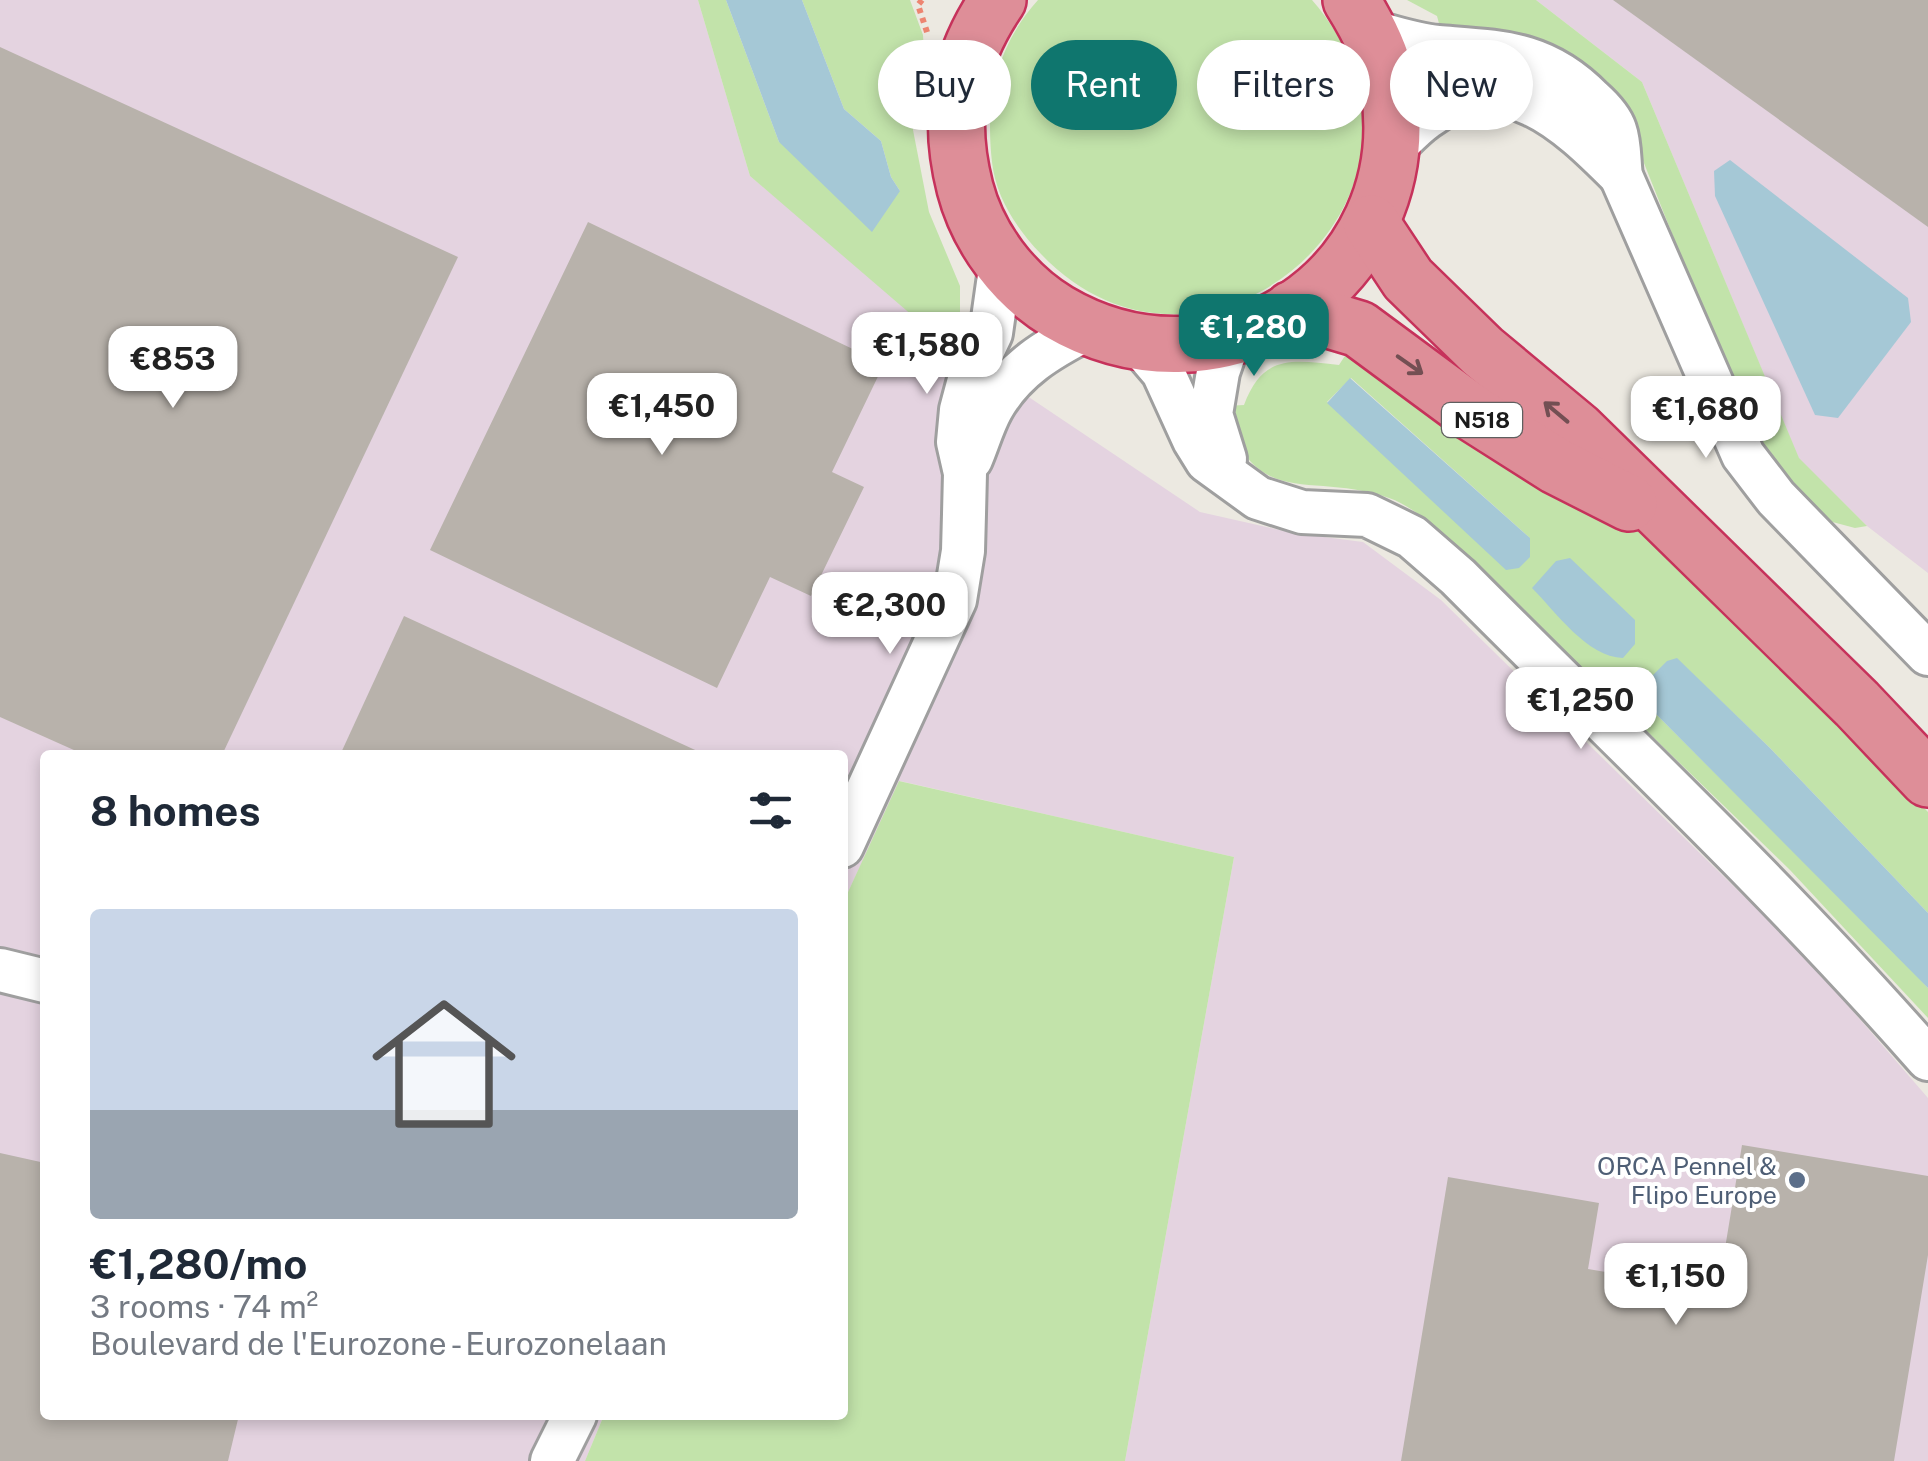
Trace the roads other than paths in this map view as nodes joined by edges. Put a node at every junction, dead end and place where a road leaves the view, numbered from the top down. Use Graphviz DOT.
graph roads {
  1 [pos="998,0"];
  2 [pos="1360,15"];
  3 [pos="946,37"];
  4 [pos="1391,150"];
  5 [pos="1621,176"];
  6 [pos="1371,223"];
  7 [pos="1001,262"];
  8 [pos="1292,309"];
  9 [pos="1087,329"];
  10 [pos="1229,340"];
  11 [pos="1140,344"];
  12 [pos="965,473"];
  13 [pos="1231,478"];
  14 [pos="1677,528"];
  15 [pos="1928,654"];
  16 [pos="1928,779"];
  17 [pos="848,833"];
  18 [pos="0,970"];
  19 [pos="40,980"];
  20 [pos="1928,1058"];
  21 [pos="572,1420"];
  22 [pos="552,1461"];
  1 -- 3 [label="highway"];
  2 -- 4 [label="highway"];
  2 -- 5 [label="street"];
  3 -- 7 [label="highway"];
  4 -- 5 [label="street"];
  4 -- 6 [label="highway"];
  5 -- 15 [label="street"];
  6 -- 8 [label="highway"];
  14 -- 6 [label="highway, N518, one-way"];
  7 -- 9 [label="highway"];
  7 -- 12 [label="street"];
  8 -- 10 [label="highway"];
  8 -- 14 [label="highway, N518, one-way"];
  9 -- 11 [label="highway"];
  9 -- 12 [label="street"];
  10 -- 11 [label="highway"];
  10 -- 13 [label="street"];
  11 -- 13 [label="street"];
  12 -- 17 [label="street"];
  13 -- 20 [label="street"];
  14 -- 16 [label="highway, N518"];
  18 -- 19 [label="street"];
  21 -- 22 [label="street"];
}
